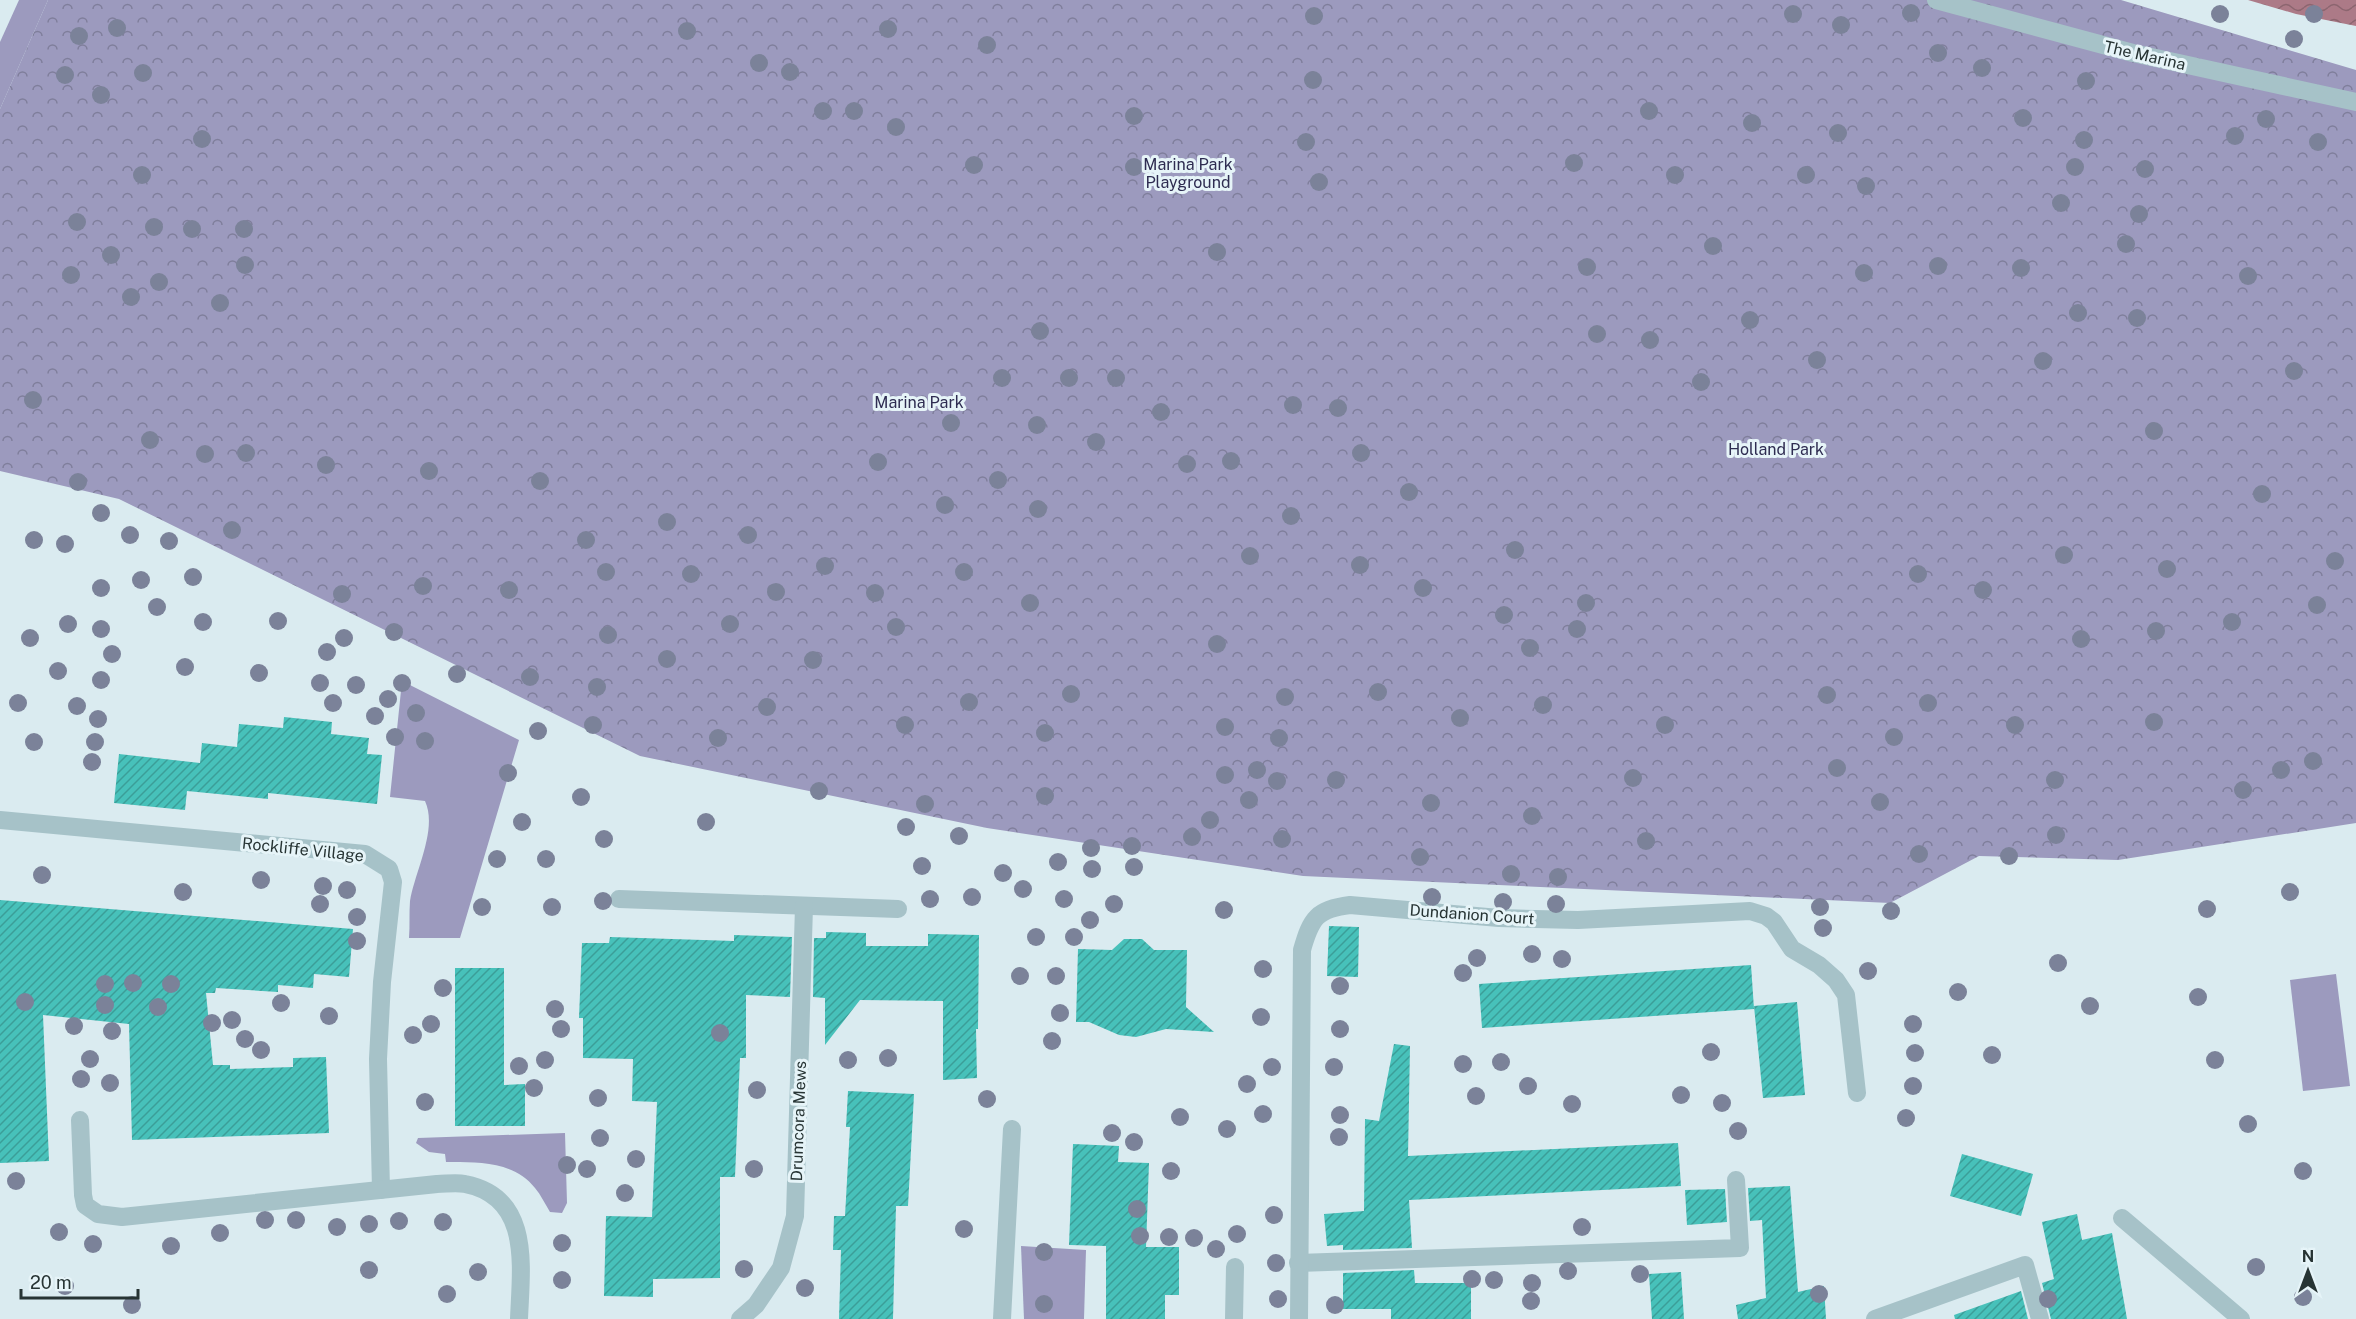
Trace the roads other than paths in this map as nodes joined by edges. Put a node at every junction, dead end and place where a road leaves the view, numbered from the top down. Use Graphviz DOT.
graph roads {
  1 [pos="1936,0"];
  2 [pos="2356,102"];
  3 [pos="0,820"];
  4 [pos="619,899"];
  5 [pos="804,906"];
  6 [pos="898,909"];
  7 [pos="1857,1093"];
  8 [pos="80,1120"];
  9 [pos="1012,1129"];
  10 [pos="1736,1180"];
  11 [pos="381,1190"];
  12 [pos="2122,1218"];
  13 [pos="1298,1263"];
  14 [pos="1235,1267"];
  15 [pos="519,1319"];
  16 [pos="740,1319"];
  17 [pos="1002,1319"];
  18 [pos="1234,1319"];
  19 [pos="1299,1319"];
  20 [pos="1875,1319"];
  21 [pos="2040,1319"];
  22 [pos="2241,1319"];
  1 -- 2 [label="street, The Marina"];
  3 -- 11 [label="street, Rockliffe Village"];
  4 -- 5 [label="street"];
  5 -- 6 [label="street"];
  5 -- 16 [label="street, Drumcora Mews"];
  7 -- 13 [label="street, Dundanion Court"];
  8 -- 11 [label="street"];
  9 -- 17 [label="street"];
  10 -- 13 [label="street"];
  11 -- 15 [label="street"];
  12 -- 22 [label="street"];
  13 -- 19 [label="street, Dundanion Court"];
  14 -- 18 [label="street"];
  20 -- 21 [label="street"];
}
